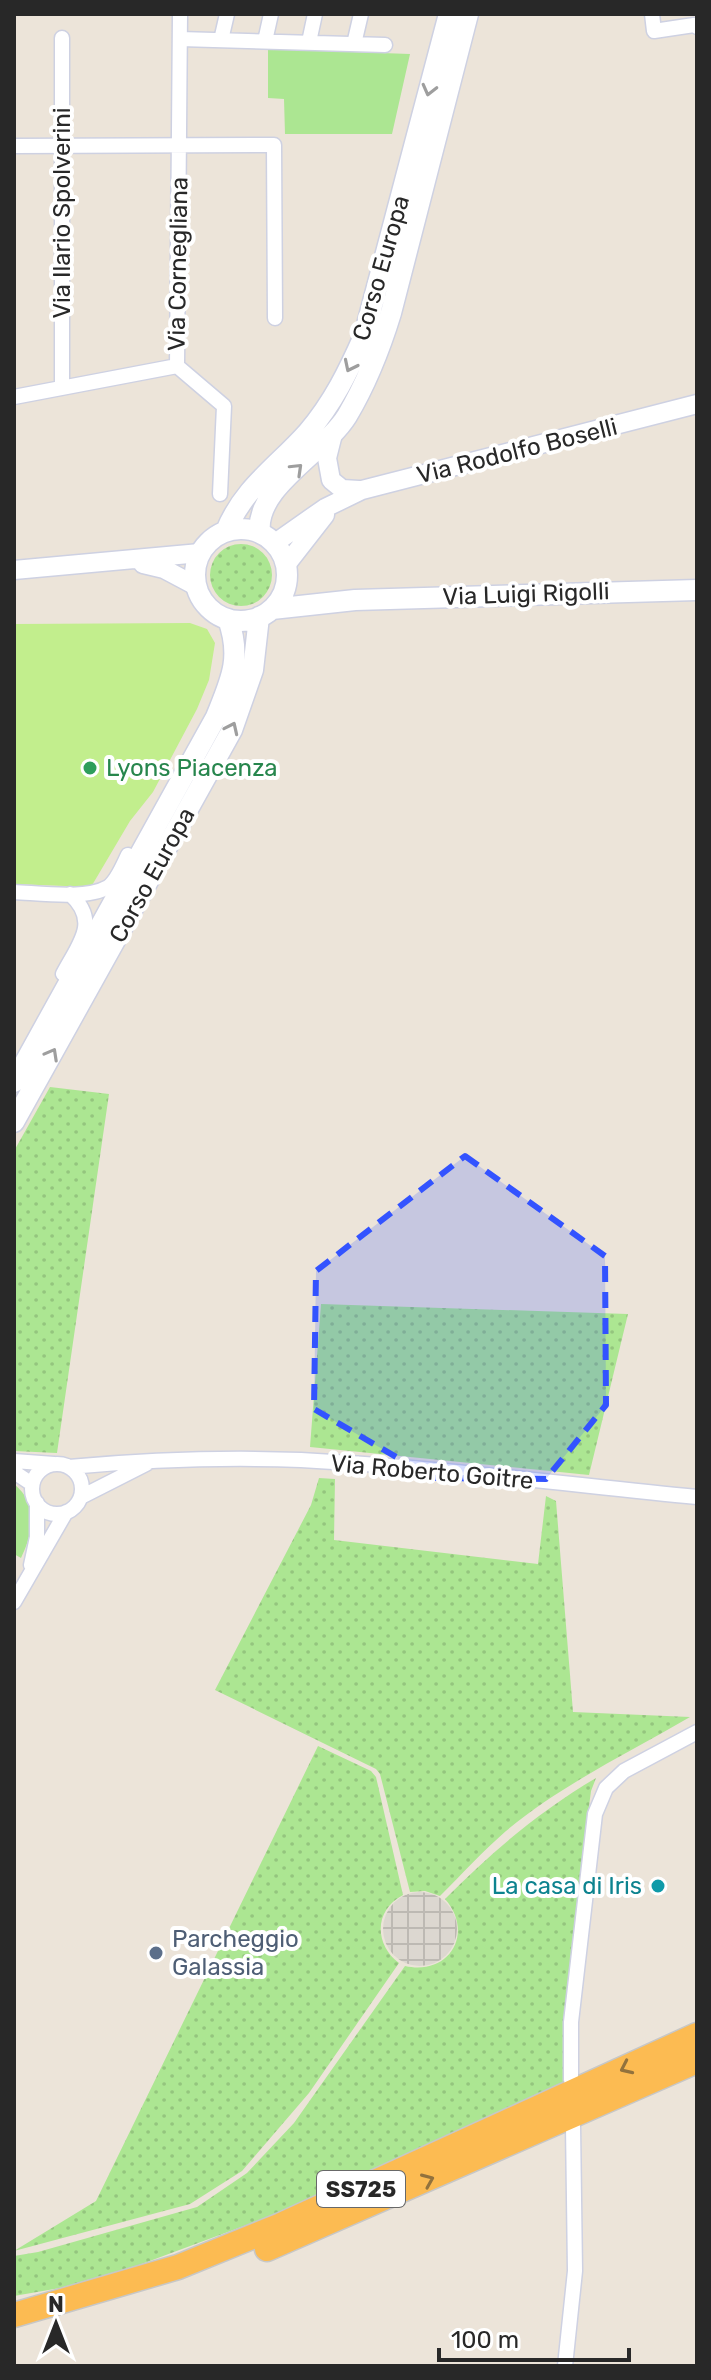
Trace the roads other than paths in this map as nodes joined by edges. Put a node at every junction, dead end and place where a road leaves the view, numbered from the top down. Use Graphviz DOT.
graph roads {
  1 [pos="180,14"];
  2 [pos="227,14"];
  3 [pos="271,14"];
  4 [pos="315,14"];
  5 [pos="361,14"];
  6 [pos="449,14"];
  7 [pos="468,14"];
  8 [pos="652,14"];
  9 [pos="692,22"];
  10 [pos="62,38"];
  11 [pos="180,39"];
  12 [pos="221,40"];
  13 [pos="265,41"];
  14 [pos="309,42"];
  15 [pos="354,44"];
  16 [pos="385,45"];
  17 [pos="14,146"];
  18 [pos="179,146"];
  19 [pos="61,147"];
  20 [pos="275,318"];
  21 [pos="177,366"];
  22 [pos="62,388"];
  23 [pos="14,397"];
  24 [pos="697,404"];
  25 [pos="333,434"];
  26 [pos="362,490"];
  27 [pos="220,494"];
  28 [pos="338,502"];
  29 [pos="226,531"];
  30 [pos="267,538"];
  31 [pos="200,553"];
  32 [pos="120,561"];
  33 [pos="14,570"];
  34 [pos="286,574"];
  35 [pos="196,586"];
  36 [pos="697,590"];
  37 [pos="355,600"];
  38 [pos="266,613"];
  39 [pos="228,619"];
  40 [pos="154,832"];
  41 [pos="14,892"];
  42 [pos="70,894"];
  43 [pos="53,1013"];
  44 [pos="14,1082"];
  45 [pos="14,1122"];
  46 [pos="166,1459"];
  47 [pos="14,1461"];
  48 [pos="62,1465"];
  49 [pos="14,1472"];
  50 [pos="32,1484"];
  51 [pos="81,1497"];
  52 [pos="697,1497"];
  53 [pos="37,1503"];
  54 [pos="66,1512"];
  55 [pos="28,1577"];
  56 [pos="14,1602"];
  57 [pos="697,1732"];
  58 [pos="697,2035"];
  59 [pos="697,2061"];
  60 [pos="571,2080"];
  61 [pos="573,2126"];
  62 [pos="114,2288"];
  63 [pos="14,2304"];
  64 [pos="14,2315"];
  65 [pos="14,2332"];
  66 [pos="565,2366"];
  1 -- 11 [label="street, Via Cornegliana"];
  2 -- 12 [label="street"];
  3 -- 13 [label="street"];
  4 -- 14 [label="street"];
  5 -- 15 [label="street"];
  6 -- 29 [label="main road, Corso Europa, one-way"];
  7 -- 25 [label="main road, Corso Europa"];
  8 -- 9 [label="street"];
  10 -- 19 [label="street, Via Ilario Spolverini"];
  11 -- 12 [label="street"];
  11 -- 18 [label="street, Via Cornegliana"];
  12 -- 13 [label="street"];
  13 -- 14 [label="street"];
  14 -- 15 [label="street"];
  15 -- 16 [label="street"];
  17 -- 19 [label="street"];
  18 -- 19 [label="street"];
  18 -- 20 [label="street"];
  18 -- 21 [label="street, Via Cornegliana"];
  19 -- 22 [label="street, Via Ilario Spolverini"];
  21 -- 22 [label="street"];
  21 -- 27 [label="street, Via Cornegliana"];
  22 -- 23 [label="street"];
  24 -- 26 [label="street, Via Rodolfo Boselli"];
  25 -- 26 [label="street, Corso Europa"];
  30 -- 25 [label="main road, Corso Europa, one-way"];
  26 -- 28 [label="street, Via Rodolfo Boselli"];
  28 -- 30 [label="street, Via Rodolfo Boselli"];
  28 -- 34 [label="street, Via Rodolfo Boselli"];
  29 -- 30 [label="main road"];
  29 -- 31 [label="main road"];
  30 -- 34 [label="main road"];
  31 -- 32 [label="street"];
  31 -- 35 [label="main road"];
  32 -- 33 [label="street"];
  32 -- 35 [label="street"];
  34 -- 37 [label="main road, Via Luigi Rigolli"];
  34 -- 38 [label="main road, Via Rodolfo Boselli"];
  35 -- 39 [label="main road"];
  36 -- 37 [label="main road, Via Luigi Rigolli"];
  37 -- 38 [label="main road, Via Luigi Rigolli"];
  38 -- 39 [label="main road"];
  45 -- 38 [label="main road, Corso Europa, one-way"];
  39 -- 40 [label="main road, Corso Europa"];
  40 -- 42 [label="street"];
  40 -- 43 [label="main road, Corso Europa"];
  41 -- 42 [label="street"];
  42 -- 43 [label="street"];
  43 -- 44 [label="main road, Corso Europa"];
  46 -- 48 [label="street, Via Roberto Goitre"];
  46 -- 51 [label="street, Via Roberto Goitre"];
  46 -- 52 [label="street, Via Roberto Goitre"];
  47 -- 48 [label="street, Via Roberto Goitre"];
  48 -- 50 [label="street"];
  48 -- 51 [label="street"];
  49 -- 50 [label="street"];
  50 -- 53 [label="street"];
  51 -- 54 [label="street"];
  53 -- 54 [label="street"];
  53 -- 55 [label="street"];
  54 -- 55 [label="street"];
  55 -- 56 [label="street"];
  57 -- 60 [label="street"];
  58 -- 62 [label="highway, SS725, one-way"];
  65 -- 59 [label="highway, SS725, one-way"];
  61 -- 66 [label="street"];
  62 -- 63 [label="highway"];
  62 -- 64 [label="highway, SS725"];
}
